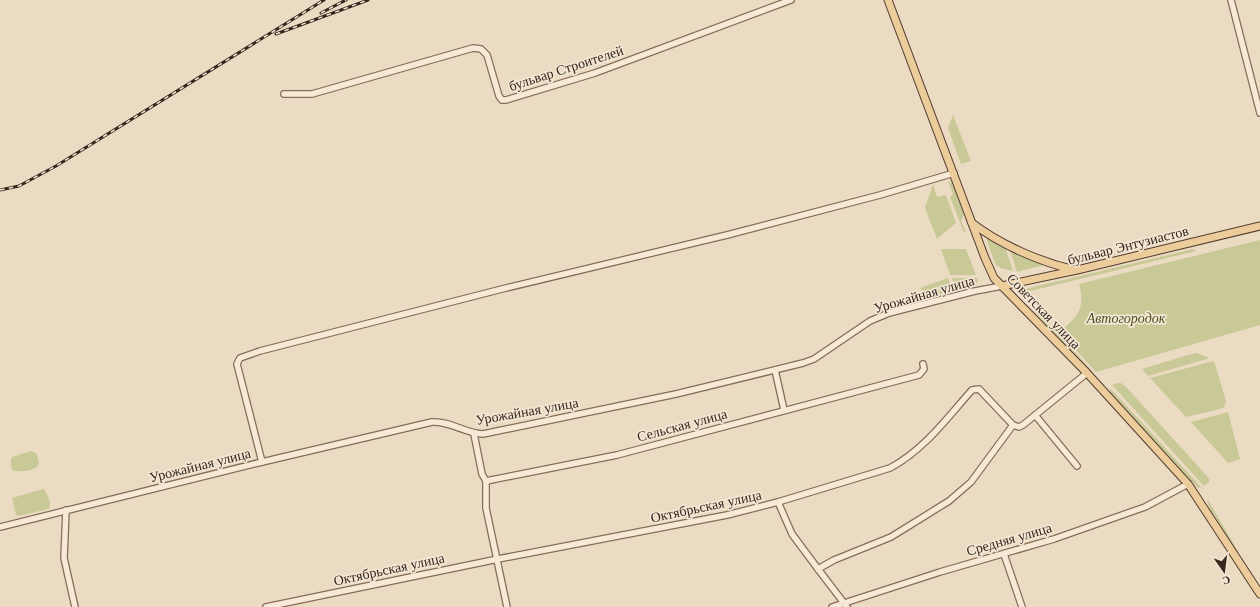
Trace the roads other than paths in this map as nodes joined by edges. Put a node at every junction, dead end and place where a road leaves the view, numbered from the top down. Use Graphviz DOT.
graph roads {
  1 [pos="791,0"];
  2 [pos="888,0"];
  3 [pos="1231,0"];
  4 [pos="284,94"];
  5 [pos="1260,113"];
  6 [pos="954,173"];
  7 [pos="972,223"];
  8 [pos="1260,226"];
  9 [pos="1077,270"];
  10 [pos="1002,286"];
  11 [pos="924,364"];
  12 [pos="775,370"];
  13 [pos="1087,373"];
  14 [pos="784,410"];
  15 [pos="1035,415"];
  16 [pos="1013,425"];
  17 [pos="474,434"];
  18 [pos="262,462"];
  19 [pos="1077,466"];
  20 [pos="486,481"];
  21 [pos="1188,484"];
  22 [pos="778,502"];
  23 [pos="66,510"];
  24 [pos="0,527"];
  25 [pos="1004,554"];
  26 [pos="498,559"];
  27 [pos="818,569"];
  28 [pos="1260,594"];
  29 [pos="846,605"];
  30 [pos="75,607"];
  31 [pos="266,607"];
  32 [pos="507,607"];
  33 [pos="832,607"];
  34 [pos="1022,607"];
  1 -- 4 [label="street, бульвар Строителей"];
  2 -- 6 [label="main road, Советская улица"];
  3 -- 5 [label="street"];
  6 -- 7 [label="main road, Советская улица"];
  6 -- 18 [label="street"];
  7 -- 9 [label="main road"];
  7 -- 10 [label="main road, Советская улица"];
  8 -- 9 [label="main road, бульвар Энтузиастов"];
  9 -- 10 [label="main road, бульвар Энтузиастов"];
  10 -- 12 [label="street, Урожайная улица"];
  10 -- 13 [label="main road, Советская улица"];
  11 -- 14 [label="street, Сельская улица"];
  12 -- 14 [label="street"];
  12 -- 17 [label="street, Урожайная улица"];
  13 -- 15 [label="street"];
  13 -- 21 [label="main road, Советская улица"];
  14 -- 20 [label="street, Сельская улица"];
  15 -- 16 [label="street"];
  15 -- 19 [label="street"];
  16 -- 22 [label="street, Октябрьская улица"];
  16 -- 27 [label="street"];
  17 -- 18 [label="street, Урожайная улица"];
  17 -- 20 [label="street"];
  18 -- 23 [label="street, Урожайная улица"];
  20 -- 26 [label="street"];
  21 -- 25 [label="street, Средняя улица"];
  21 -- 28 [label="main road, Советская улица"];
  22 -- 26 [label="street, Октябрьская улица"];
  22 -- 27 [label="street"];
  23 -- 24 [label="street, Урожайная улица"];
  23 -- 30 [label="street"];
  25 -- 29 [label="street, Средняя улица"];
  25 -- 34 [label="street"];
  26 -- 31 [label="street, Октябрьская улица"];
  26 -- 32 [label="street"];
  27 -- 29 [label="street"];
  29 -- 33 [label="street, Средняя улица"];
}
